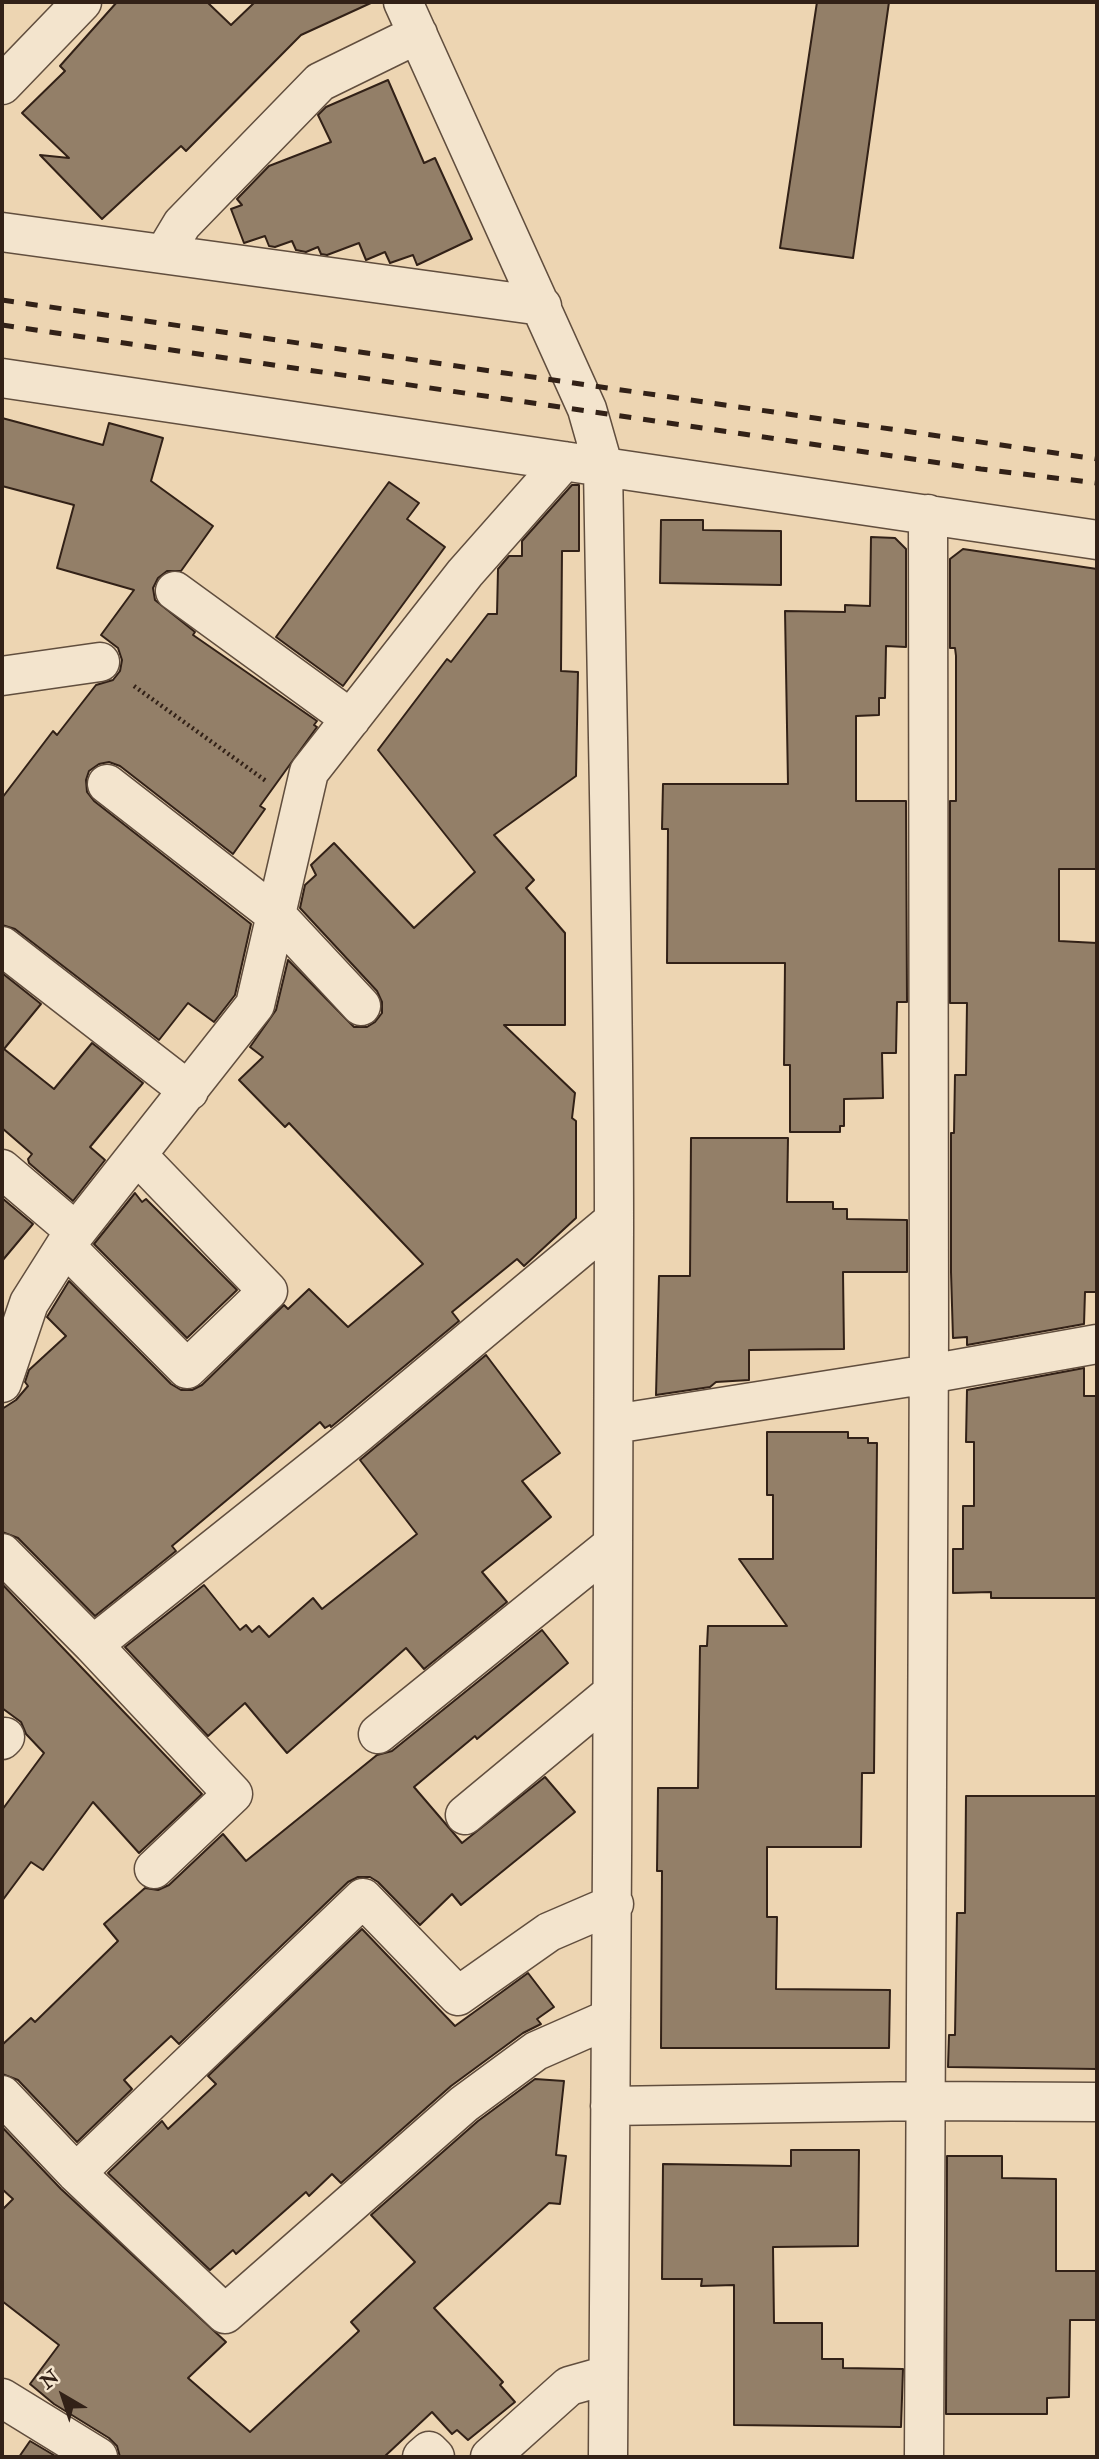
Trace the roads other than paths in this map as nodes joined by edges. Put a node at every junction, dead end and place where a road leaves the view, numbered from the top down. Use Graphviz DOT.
graph roads {
  1 [pos="82,2"];
  2 [pos="410,18"];
  3 [pos="2,85"];
  4 [pos="2,232"];
  5 [pos="163,254"];
  6 [pos="542,306"];
  7 [pos="2,378"];
  8 [pos="564,461"];
  9 [pos="603,465"];
  10 [pos="928,514"];
  11 [pos="1097,540"];
  12 [pos="176,591"];
  13 [pos="100,662"];
  14 [pos="2,676"];
  15 [pos="351,719"];
  16 [pos="107,783"];
  17 [pos="277,916"];
  18 [pos="2,946"];
  19 [pos="361,1006"];
  20 [pos="189,1091"];
  21 [pos="138,1156"];
  22 [pos="2,1169"];
  23 [pos="614,1220"];
  24 [pos="70,1239"];
  25 [pos="1097,1344"];
  26 [pos="929,1374"];
  27 [pos="2,1383"];
  28 [pos="614,1424"];
  29 [pos="611,1546"];
  30 [pos="2,1553"];
  31 [pos="93,1644"];
  32 [pos="612,1693"];
  33 [pos="378,1734"];
  34 [pos="466,1815"];
  35 [pos="154,1869"];
  36 [pos="614,1904"];
  37 [pos="611,2018"];
  38 [pos="2,2095"];
  39 [pos="923,2101"];
  40 [pos="1097,2102"];
  41 [pos="610,2106"];
  42 [pos="76,2173"];
  43 [pos="608,2375"];
  44 [pos="2,2398"];
  45 [pos="98,2457"];
  46 [pos="422,2457"];
  47 [pos="435,2457"];
  48 [pos="489,2457"];
  49 [pos="608,2457"];
  50 [pos="923,2457"];
  1 -- 3 [label="street"];
  2 -- 5 [label="street"];
  2 -- 6 [label="street"];
  4 -- 5 [label="street"];
  5 -- 6 [label="street"];
  6 -- 9 [label="street"];
  7 -- 8 [label="street"];
  8 -- 9 [label="street"];
  8 -- 15 [label="street"];
  9 -- 10 [label="street"];
  9 -- 23 [label="street"];
  10 -- 11 [label="street"];
  10 -- 26 [label="street"];
  12 -- 15 [label="street"];
  13 -- 14 [label="street"];
  15 -- 17 [label="street"];
  16 -- 17 [label="street"];
  17 -- 19 [label="street"];
  17 -- 20 [label="street"];
  18 -- 20 [label="street"];
  20 -- 21 [label="street"];
  21 -- 24 [label="street"];
  21 -- 24 [label="street"];
  22 -- 24 [label="street"];
  23 -- 28 [label="street"];
  23 -- 31 [label="street"];
  24 -- 27 [label="street"];
  25 -- 26 [label="street"];
  26 -- 28 [label="street"];
  26 -- 39 [label="street"];
  28 -- 29 [label="street"];
  29 -- 32 [label="street"];
  29 -- 33 [label="street"];
  30 -- 31 [label="street"];
  31 -- 35 [label="street"];
  32 -- 34 [label="street"];
  32 -- 36 [label="street"];
  36 -- 37 [label="street"];
  36 -- 42 [label="street"];
  37 -- 41 [label="street"];
  37 -- 42 [label="street"];
  38 -- 42 [label="street"];
  39 -- 40 [label="street"];
  39 -- 41 [label="street"];
  39 -- 50 [label="street"];
  41 -- 43 [label="street"];
  43 -- 48 [label="street"];
  43 -- 49 [label="street"];
  44 -- 45 [label="street"];
  46 -- 47 [label="street"];
}
